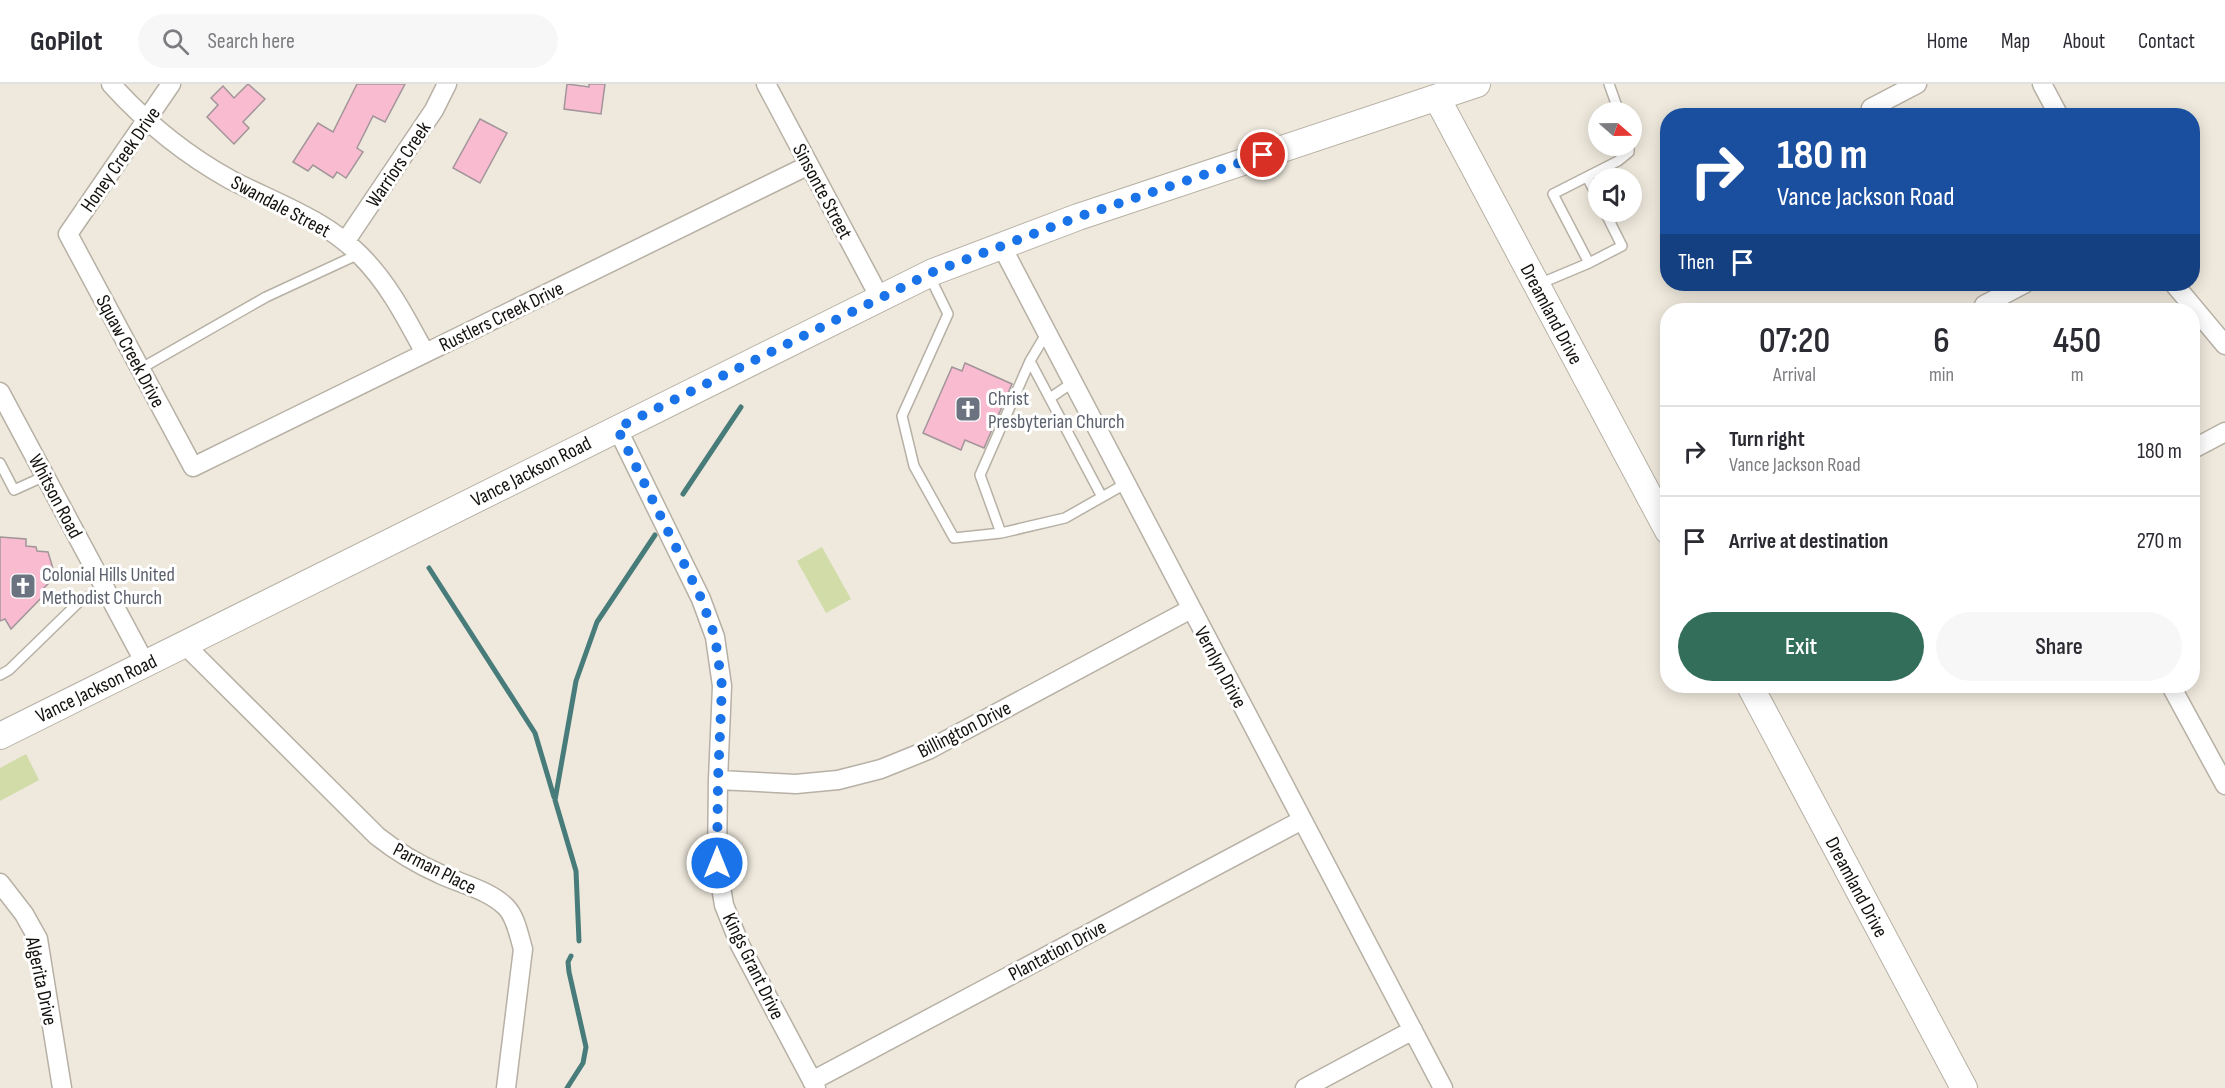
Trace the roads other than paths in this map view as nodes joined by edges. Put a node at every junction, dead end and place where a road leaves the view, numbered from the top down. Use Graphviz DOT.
graph roads {
  1 [pos="111,84"];
  2 [pos="171,84"];
  3 [pos="447,84"];
  4 [pos="766,84"];
  5 [pos="1477,84"];
  6 [pos="1609,84"];
  7 [pos="1917,84"];
  8 [pos="2042,84"];
  9 [pos="1437,98"];
  10 [pos="1615,102"];
  11 [pos="1871,108"];
  12 [pos="2055,108"];
  13 [pos="146,121"];
  14 [pos="1624,156"];
  15 [pos="809,165"];
  16 [pos="1587,177"];
  17 [pos="1610,222"];
  18 [pos="68,234"];
  19 [pos="345,242"];
  20 [pos="1000,245"];
  21 [pos="359,254"];
  22 [pos="1589,263"];
  23 [pos="928,274"];
  24 [pos="1537,285"];
  25 [pos="2011,291"];
  26 [pos="2180,291"];
  27 [pos="880,298"];
  28 [pos="1988,303"];
  29 [pos="2190,303"];
  30 [pos="2200,315"];
  31 [pos="1046,334"];
  32 [pos="2225,345"];
  33 [pos="425,354"];
  34 [pos="1029,361"];
  35 [pos="140,369"];
  36 [pos="1072,383"];
  37 [pos="0,392"];
  38 [pos="1050,398"];
  39 [pos="617,428"];
  40 [pos="2225,432"];
  41 [pos="2200,445"];
  42 [pos="0,463"];
  43 [pos="194,467"];
  44 [pos="45,476"];
  45 [pos="1125,484"];
  46 [pos="1102,497"];
  47 [pos="1660,516"];
  48 [pos="1001,533"];
  49 [pos="105,588"];
  50 [pos="1191,609"];
  51 [pos="184,644"];
  52 [pos="146,663"];
  53 [pos="3,670"];
  54 [pos="1754,693"];
  55 [pos="2175,693"];
  56 [pos="0,736"];
  57 [pos="718,780"];
  58 [pos="2225,785"];
  59 [pos="1302,820"];
  60 [pos="0,883"];
  61 [pos="1413,1030"];
  62 [pos="814,1084"];
  63 [pos="62,1088"];
  64 [pos="506,1088"];
  65 [pos="1305,1088"];
  66 [pos="1443,1088"];
  67 [pos="1964,1088"];
  1 -- 13 [label="street, Swandale Street"];
  2 -- 13 [label="street, Honey Creek Drive"];
  3 -- 19 [label="street, Warriors Creek"];
  4 -- 15 [label="street, Sinsonte Street"];
  5 -- 9 [label="main road, Vance Jackson Road"];
  6 -- 10 [label="lane"];
  7 -- 11 [label="street"];
  8 -- 12 [label="street"];
  9 -- 20 [label="main road, Vance Jackson Road"];
  9 -- 24 [label="main road, Dreamland Drive"];
  13 -- 18 [label="street, Honey Creek Drive"];
  13 -- 19 [label="street, Swandale Street"];
  14 -- 16 [label="lane"];
  15 -- 27 [label="street, Sinsonte Street"];
  15 -- 33 [label="street, Rustlers Creek Drive"];
  16 -- 22 [label="lane"];
  17 -- 22 [label="lane"];
  18 -- 35 [label="street, Squaw Creek Drive"];
  19 -- 21 [label="street, Swandale Street"];
  20 -- 23 [label="main road, Vance Jackson Road"];
  20 -- 31 [label="street, Vernlyn Drive"];
  21 -- 33 [label="street, Swandale Street"];
  21 -- 35 [label="lane"];
  22 -- 24 [label="lane"];
  23 -- 27 [label="main road, Vance Jackson Road"];
  23 -- 48 [label="lane"];
  24 -- 47 [label="main road, Dreamland Drive"];
  25 -- 28 [label="street"];
  26 -- 29 [label="street"];
  27 -- 39 [label="main road, Vance Jackson Road"];
  30 -- 32 [label="street"];
  31 -- 34 [label="lane"];
  31 -- 36 [label="street, Vernlyn Drive"];
  33 -- 43 [label="street, Rustlers Creek Drive"];
  34 -- 38 [label="lane"];
  34 -- 48 [label="lane"];
  35 -- 43 [label="street, Squaw Creek Drive"];
  36 -- 38 [label="lane"];
  36 -- 45 [label="street, Vernlyn Drive"];
  37 -- 44 [label="street, Whitson Road"];
  38 -- 46 [label="lane"];
  39 -- 51 [label="main road, Vance Jackson Road"];
  39 -- 57 [label="street, Kings Grant Drive"];
  40 -- 41 [label="street"];
  42 -- 44 [label="lane"];
  44 -- 49 [label="street, Whitson Road"];
  45 -- 46 [label="lane"];
  45 -- 50 [label="street, Vernlyn Drive"];
  46 -- 48 [label="lane"];
  49 -- 52 [label="street, Whitson Road"];
  49 -- 53 [label="lane"];
  50 -- 57 [label="street, Billington Drive"];
  50 -- 59 [label="street, Vernlyn Drive"];
  51 -- 52 [label="main road, Vance Jackson Road"];
  51 -- 64 [label="street, Parman Place"];
  52 -- 56 [label="main road, Vance Jackson Road"];
  54 -- 67 [label="main road, Dreamland Drive"];
  55 -- 58 [label="street"];
  57 -- 62 [label="street, Kings Grant Drive"];
  59 -- 61 [label="street, Vernlyn Drive"];
  59 -- 62 [label="street, Plantation Drive"];
  60 -- 63 [label="street, Algerita Drive"];
  61 -- 65 [label="street"];
  61 -- 66 [label="street, Vernlyn Drive"];
}
